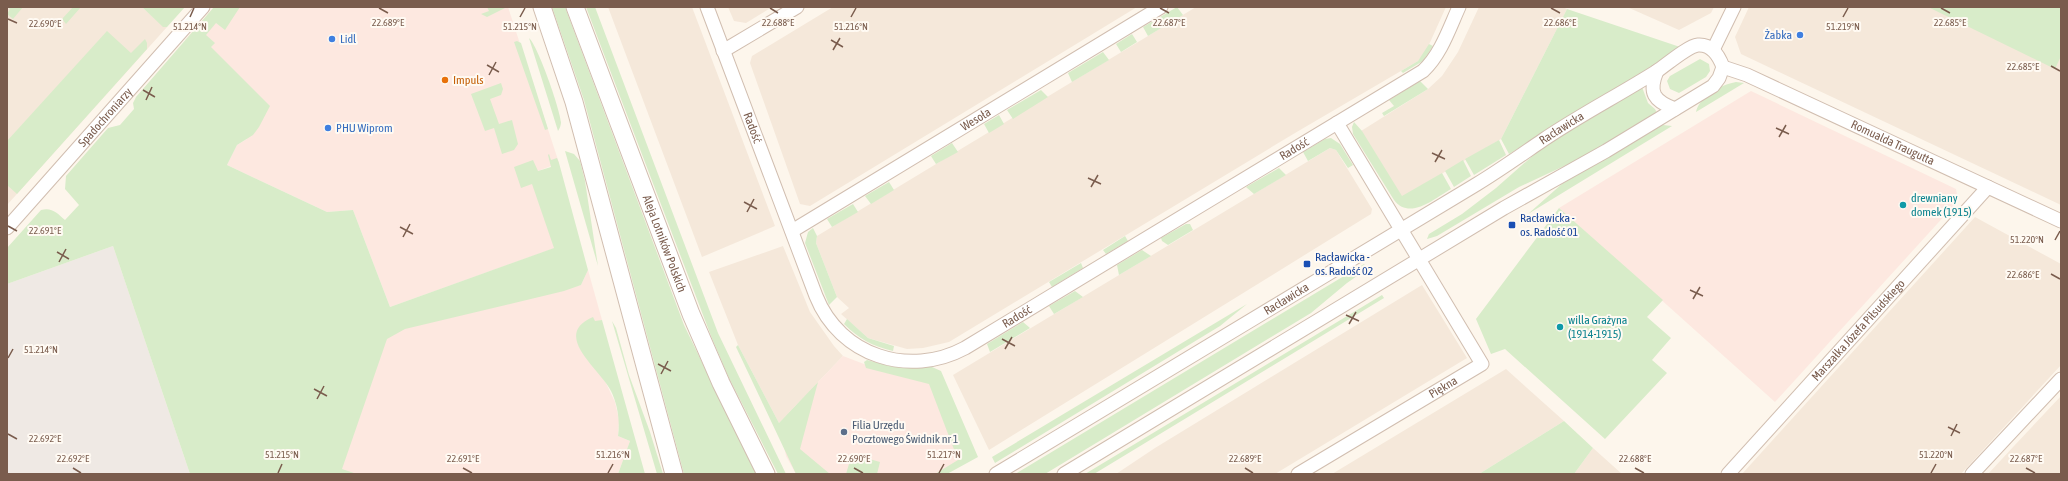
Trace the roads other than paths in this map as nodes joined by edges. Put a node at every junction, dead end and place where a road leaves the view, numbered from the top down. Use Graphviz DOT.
graph roads {
  1 [pos="203,7"];
  2 [pos="542,7"];
  3 [pos="575,7"];
  4 [pos="707,7"];
  5 [pos="796,7"];
  6 [pos="1160,7"];
  7 [pos="1459,7"];
  8 [pos="1734,7"];
  9 [pos="1713,50"];
  10 [pos="723,51"];
  11 [pos="1723,67"];
  12 [pos="1657,71"];
  13 [pos="1675,110"];
  14 [pos="1337,123"];
  15 [pos="1988,187"];
  16 [pos="2061,221"];
  17 [pos="7,228"];
  18 [pos="1402,230"];
  19 [pos="792,231"];
  20 [pos="1420,259"];
  21 [pos="2061,379"];
  22 [pos="674,474"];
  23 [pos="766,474"];
  24 [pos="996,474"];
  25 [pos="1064,474"];
  26 [pos="1298,474"];
  27 [pos="1728,474"];
  28 [pos="1972,474"];
  1 -- 17 [label="street, Spadochroniarzy"];
  2 -- 22 [label="street"];
  3 -- 23 [label="street, Aleja Lotników Polskich"];
  4 -- 10 [label="street, Radość"];
  5 -- 10 [label="street"];
  6 -- 19 [label="street, Wesoła"];
  7 -- 14 [label="street, Radość"];
  8 -- 9 [label="street"];
  9 -- 11 [label="street"];
  9 -- 12 [label="street, Racławicka"];
  10 -- 19 [label="street, Radość"];
  11 -- 13 [label="street"];
  11 -- 15 [label="street, Romualda Traugutta"];
  12 -- 13 [label="street"];
  12 -- 18 [label="street, Racławicka"];
  13 -- 20 [label="street"];
  14 -- 18 [label="street"];
  14 -- 19 [label="street, Radość"];
  15 -- 16 [label="street, Romualda Traugutta"];
  15 -- 27 [label="street, Marszałka Józefa Piłsudskiego"];
  18 -- 20 [label="street"];
  18 -- 24 [label="street, Racławicka"];
  20 -- 25 [label="street"];
  20 -- 26 [label="street, Piękna"];
  21 -- 28 [label="street"];
}
